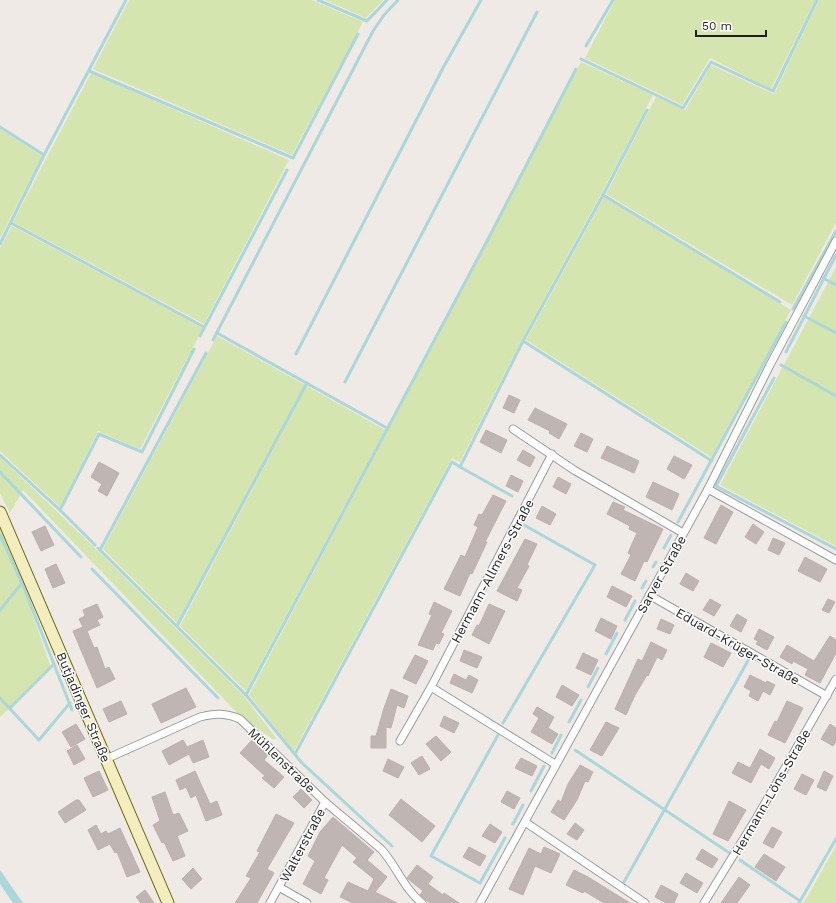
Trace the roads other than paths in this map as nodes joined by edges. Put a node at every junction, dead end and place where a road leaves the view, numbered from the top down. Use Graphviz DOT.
graph roads {
  1 [pos="836,241"];
  2 [pos="513,429"];
  3 [pos="552,454"];
  4 [pos="708,489"];
  5 [pos="0,512"];
  6 [pos="683,533"];
  7 [pos="836,560"];
  8 [pos="649,595"];
  9 [pos="836,679"];
  10 [pos="431,687"];
  11 [pos="827,696"];
  12 [pos="400,741"];
  13 [pos="106,759"];
  14 [pos="555,764"];
  15 [pos="325,802"];
  16 [pos="525,822"];
  17 [pos="279,887"];
  18 [pos="168,903"];
  19 [pos="270,903"];
  20 [pos="306,903"];
  21 [pos="422,903"];
  22 [pos="480,903"];
  23 [pos="645,903"];
  24 [pos="704,903"];
  1 -- 4 [label="street, Sarver Straße"];
  2 -- 3 [label="street"];
  3 -- 6 [label="street"];
  3 -- 10 [label="street, Hermann-Allmers-Straße"];
  4 -- 6 [label="street, Sarver Straße"];
  4 -- 7 [label="street"];
  5 -- 13 [label="main road, Butjadinger Straße"];
  6 -- 8 [label="street, Sarver Straße"];
  8 -- 11 [label="street, Eduard-Krüger-Straße"];
  8 -- 14 [label="street, Sarver Straße"];
  9 -- 11 [label="street, Hermann-Löns-Straße"];
  10 -- 12 [label="street, Hermann-Allmers-Straße"];
  10 -- 14 [label="street"];
  11 -- 24 [label="street, Hermann-Löns-Straße"];
  13 -- 15 [label="street, Mühlenstraße"];
  13 -- 18 [label="main road, Butjadinger Straße"];
  14 -- 16 [label="street, Sarver Straße"];
  15 -- 17 [label="street, Walterstraße"];
  15 -- 21 [label="street, Mühlenstraße"];
  16 -- 22 [label="street, Sarver Straße"];
  16 -- 23 [label="street"];
  17 -- 19 [label="street, Walterstraße"];
  17 -- 20 [label="street, Walterstraße"];
}
